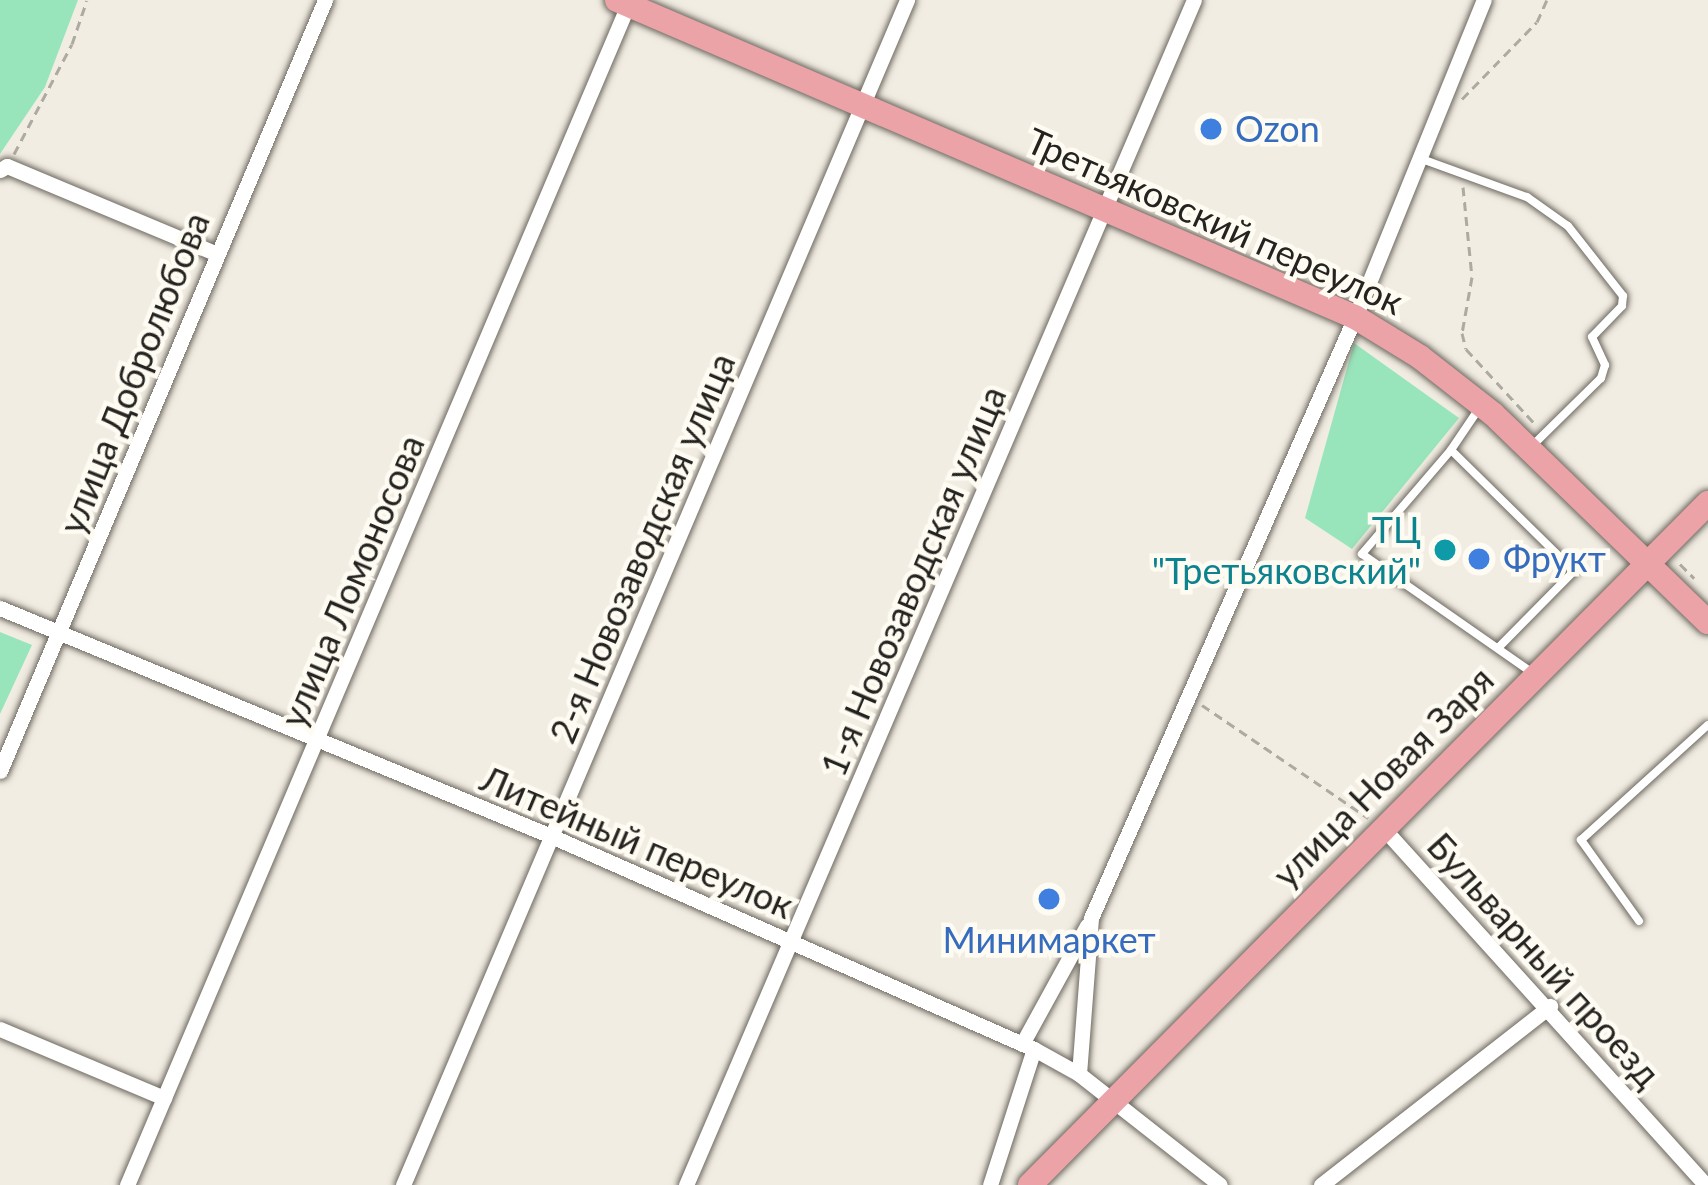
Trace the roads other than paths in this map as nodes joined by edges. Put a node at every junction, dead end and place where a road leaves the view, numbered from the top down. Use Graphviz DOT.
graph roads {
  1 [pos="325,0"];
  2 [pos="907,0"];
  3 [pos="1194,0"];
  4 [pos="1484,0"];
  5 [pos="625,2"];
  6 [pos="863,105"];
  7 [pos="1418,158"];
  8 [pos="3,167"];
  9 [pos="1106,209"];
  10 [pos="215,253"];
  11 [pos="1355,316"];
  12 [pos="1481,404"];
  13 [pos="1536,442"];
  14 [pos="1451,450"];
  15 [pos="1708,503"];
  16 [pos="1648,560"];
  17 [pos="0,608"];
  18 [pos="1708,622"];
  19 [pos="60,632"];
  20 [pos="1498,648"];
  21 [pos="1535,675"];
  22 [pos="1708,725"];
  23 [pos="317,739"];
  24 [pos="0,771"];
  25 [pos="1384,830"];
  26 [pos="551,836"];
  27 [pos="1091,918"];
  28 [pos="1639,921"];
  29 [pos="790,940"];
  30 [pos="1550,1006"];
  31 [pos="0,1029"];
  32 [pos="1028,1047"];
  33 [pos="1079,1074"];
  34 [pos="164,1098"];
  35 [pos="1109,1101"];
  36 [pos="127,1185"];
  37 [pos="404,1185"];
  38 [pos="686,1185"];
  39 [pos="990,1185"];
  40 [pos="1030,1185"];
  41 [pos="1220,1185"];
  42 [pos="1321,1185"];
  43 [pos="1706,1185"];
  1 -- 10 [label="street, улица Добролюбова"];
  2 -- 6 [label="street, 2-я Новозаводская улица"];
  3 -- 9 [label="street, 1-я Новозаводская улица"];
  4 -- 7 [label="street"];
  5 -- 6 [label="main road, Третьяковский переулок"];
  5 -- 23 [label="street, улица Ломоносова"];
  6 -- 9 [label="main road, Третьяковский переулок"];
  6 -- 26 [label="street, 2-я Новозаводская улица"];
  7 -- 11 [label="street"];
  7 -- 13 [label="lane"];
  8 -- 10 [label="street"];
  9 -- 11 [label="main road, Третьяковский переулок"];
  9 -- 29 [label="street, 1-я Новозаводская улица"];
  10 -- 19 [label="street, улица Добролюбова"];
  11 -- 12 [label="main road, Третьяковский переулок"];
  11 -- 27 [label="street"];
  12 -- 13 [label="main road, Третьяковский переулок"];
  12 -- 14 [label="lane"];
  13 -- 16 [label="main road, Третьяковский переулок"];
  14 -- 20 [label="lane"];
  14 -- 20 [label="lane"];
  15 -- 16 [label="main road, улица Новая Заря"];
  16 -- 18 [label="main road, Третьяковский переулок"];
  16 -- 21 [label="main road, улица Новая Заря"];
  17 -- 19 [label="street, Литейный переулок"];
  19 -- 23 [label="street, Литейный переулок"];
  19 -- 24 [label="street, улица Добролюбова"];
  20 -- 21 [label="lane"];
  21 -- 25 [label="main road, улица Новая Заря"];
  22 -- 28 [label="lane"];
  23 -- 26 [label="street, Литейный переулок"];
  23 -- 34 [label="street, улица Ломоносова"];
  25 -- 30 [label="street, Бульварный проезд"];
  25 -- 35 [label="main road, улица Новая Заря"];
  26 -- 29 [label="street, Литейный переулок"];
  26 -- 37 [label="street, 2-я Новозаводская улица"];
  27 -- 32 [label="street"];
  27 -- 33 [label="street"];
  29 -- 32 [label="street, Литейный переулок"];
  29 -- 38 [label="street, 1-я Новозаводская улица"];
  30 -- 42 [label="street"];
  30 -- 43 [label="street, Бульварный проезд"];
  31 -- 34 [label="street"];
  32 -- 33 [label="street, Литейный переулок"];
  32 -- 39 [label="street"];
  33 -- 35 [label="street, Литейный переулок"];
  34 -- 36 [label="street, улица Ломоносова"];
  35 -- 40 [label="main road, улица Новая Заря"];
  35 -- 41 [label="street, Литейный переулок"];
}
